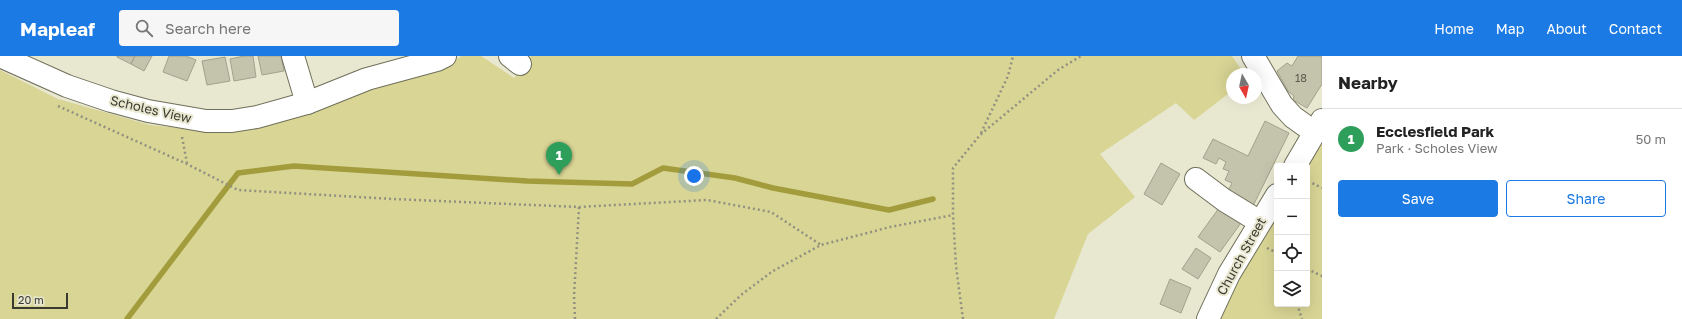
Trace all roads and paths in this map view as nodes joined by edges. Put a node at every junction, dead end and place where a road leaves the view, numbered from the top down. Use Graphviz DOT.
graph roads {
  1 [pos="0,56"];
  2 [pos="293,56"];
  3 [pos="445,56"];
  4 [pos="1013,56"];
  5 [pos="1082,56"];
  6 [pos="1253,56"];
  7 [pos="51,103"];
  8 [pos="307,103"];
  9 [pos="179,117"];
  10 [pos="1318,126"];
  11 [pos="980,135"];
  12 [pos="1297,163"];
  13 [pos="187,164"];
  14 [pos="1196,179"];
  15 [pos="1310,182"];
  16 [pos="1322,188"];
  17 [pos="1274,199"];
  18 [pos="579,207"];
  19 [pos="953,215"];
  20 [pos="1260,222"];
  21 [pos="821,245"];
  22 [pos="1310,270"];
  23 [pos="1322,276"];
  24 [pos="1298,307"];
  25 [pos="575,319"];
  26 [pos="716,319"];
  27 [pos="963,319"];
  28 [pos="1208,319"];
  29 [pos="1302,319"];
  1 -- 9 [label="street, Scholes View"];
  2 -- 8 [label="street"];
  3 -- 8 [label="street, Scholes View"];
  4 -- 11 [label="path"];
  5 -- 11 [label="path"];
  6 -- 10 [label="street"];
  7 -- 13 [label="path"];
  8 -- 9 [label="street, Scholes View"];
  9 -- 13 [label="path"];
  10 -- 12 [label="street"];
  11 -- 19 [label="path"];
  13 -- 18 [label="path"];
  14 -- 20 [label="street"];
  15 -- 16 [label="path"];
  17 -- 20 [label="street, Church Street"];
  18 -- 21 [label="path"];
  18 -- 25 [label="path"];
  19 -- 21 [label="path"];
  19 -- 27 [label="path"];
  20 -- 28 [label="street, Church Street"];
  21 -- 26 [label="path"];
  22 -- 23 [label="path"];
  24 -- 29 [label="path"];
}
